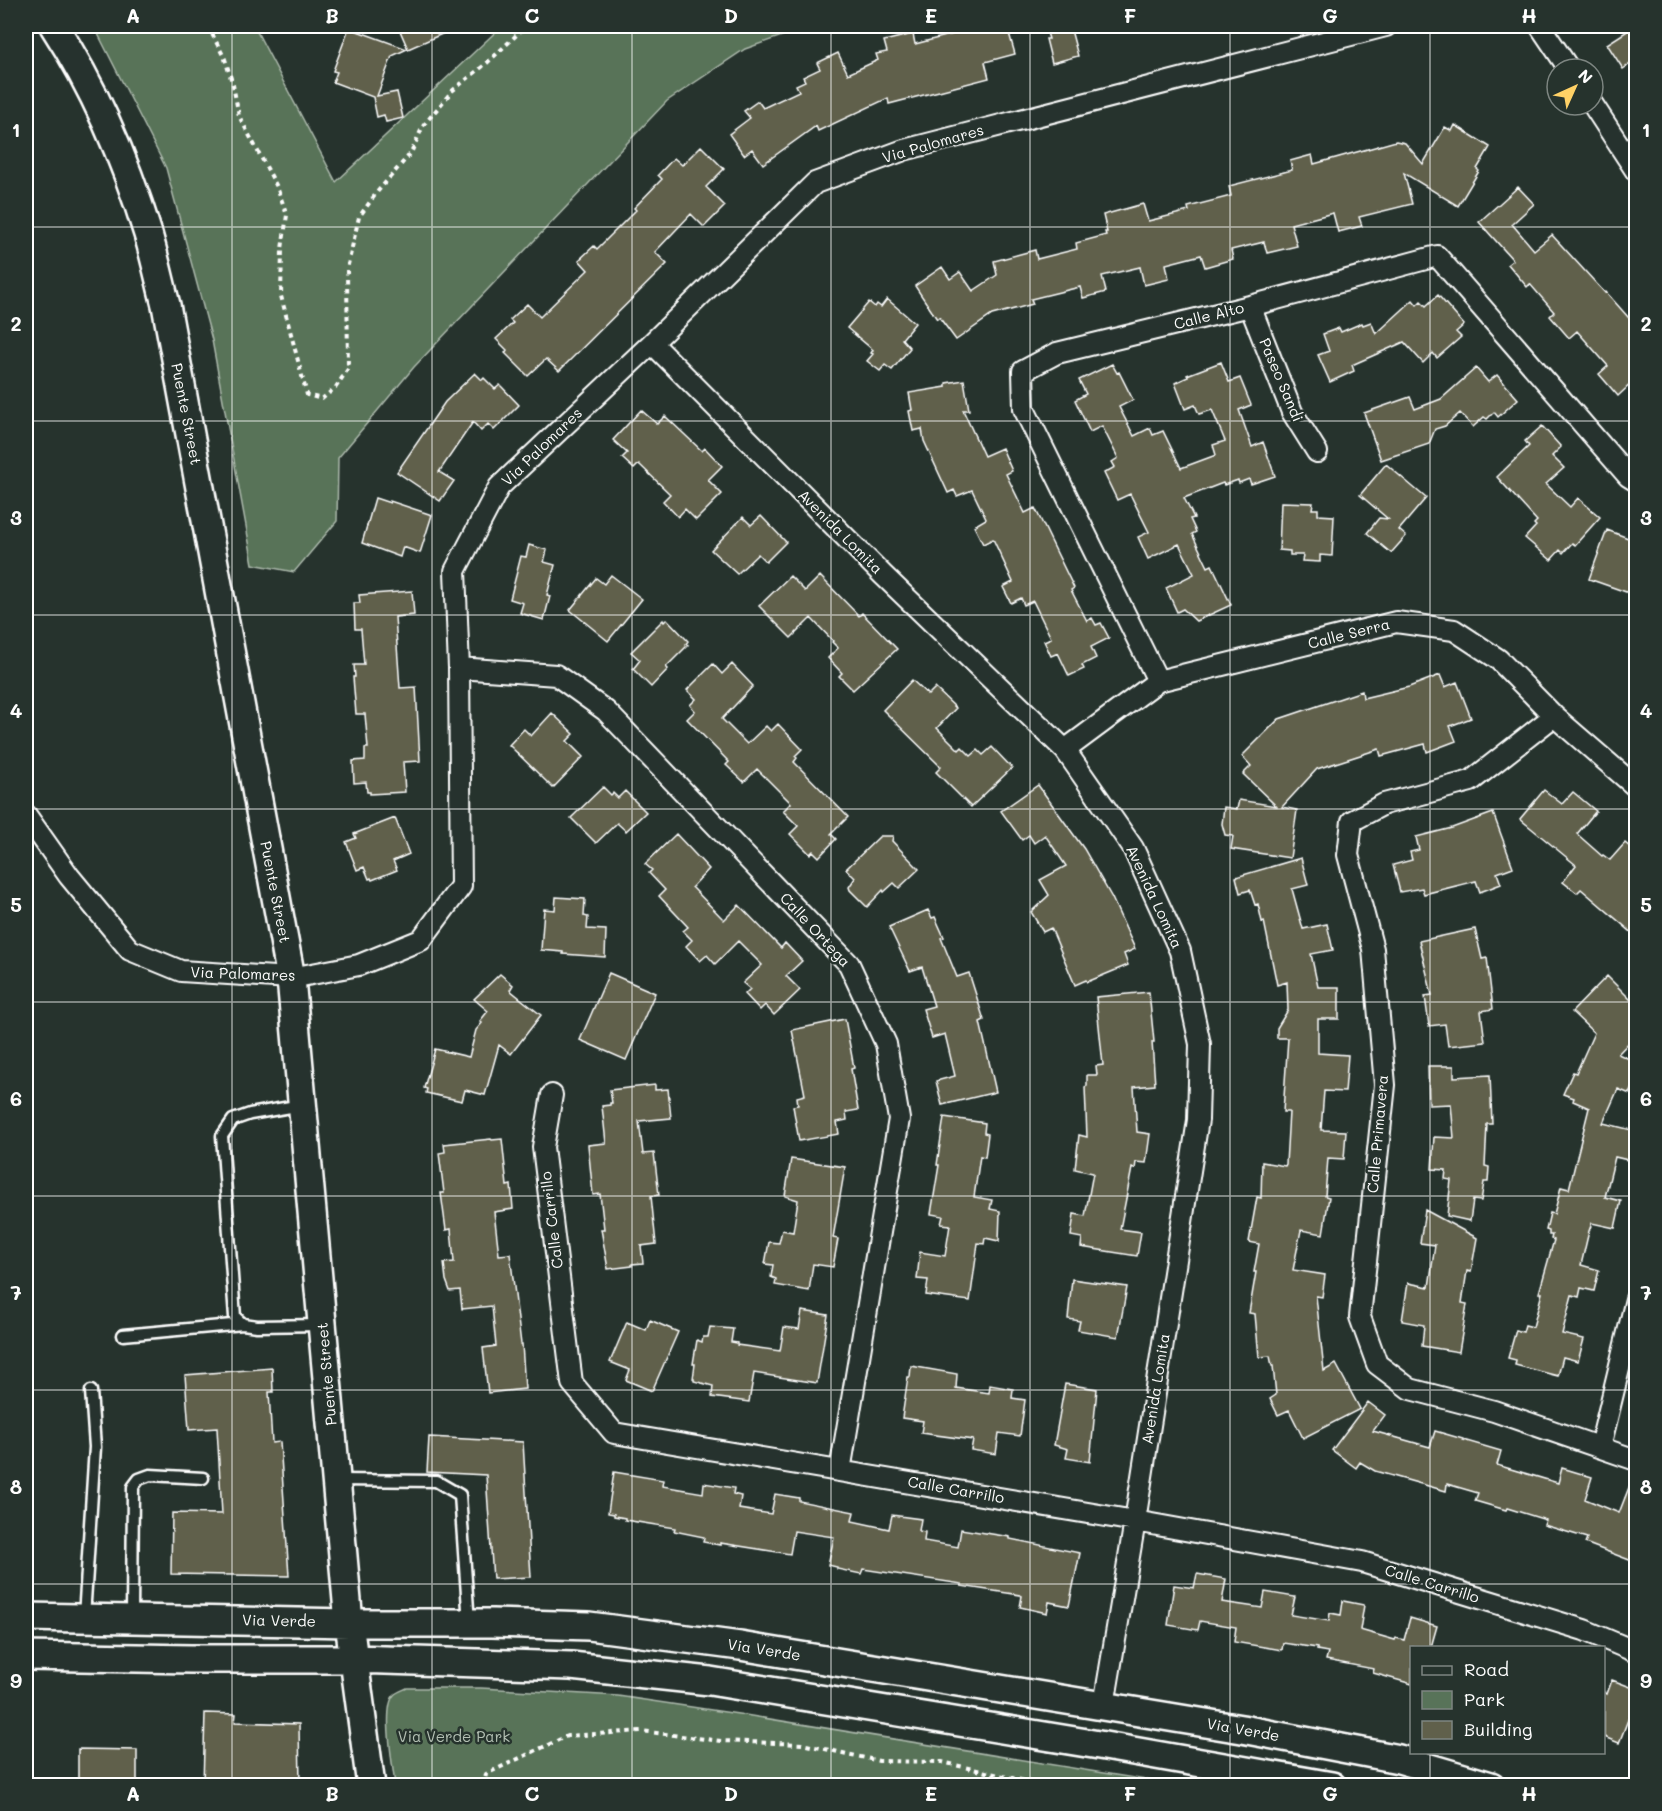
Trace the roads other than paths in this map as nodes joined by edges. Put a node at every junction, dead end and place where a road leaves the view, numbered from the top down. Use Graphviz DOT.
graph roads {
  1 [pos="54,26"];
  2 [pos="1386,26"];
  3 [pos="1540,26"];
  4 [pos="1561,57"];
  5 [pos="1601,117"];
  6 [pos="1636,171"];
  7 [pos="1250,306"];
  8 [pos="652,343"];
  9 [pos="1317,452"];
  10 [pos="1636,480"];
  11 [pos="459,668"];
  12 [pos="1158,681"];
  13 [pos="1554,716"];
  14 [pos="1065,750"];
  15 [pos="1636,787"];
  16 [pos="26,815"];
  17 [pos="291,978"];
  18 [pos="552,1095"];
  19 [pos="303,1105"];
  20 [pos="1636,1299"];
  21 [pos="243,1324"];
  22 [pos="322,1325"];
  23 [pos="123,1335"];
  24 [pos="91,1391"];
  25 [pos="1600,1447"];
  26 [pos="1636,1460"];
  27 [pos="840,1471"];
  28 [pos="203,1478"];
  29 [pos="336,1480"];
  30 [pos="1135,1521"];
  31 [pos="26,1617"];
  32 [pos="84,1617"];
  33 [pos="132,1619"];
  34 [pos="349,1623"];
  35 [pos="469,1623"];
  36 [pos="1636,1652"];
  37 [pos="26,1656"];
  38 [pos="354,1659"];
  39 [pos="1104,1705"];
  40 [pos="1099,1744"];
  41 [pos="371,1785"];
  42 [pos="1332,1785"];
  43 [pos="1491,1785"];
  1 -- 17 [label="main road, Puente Street"];
  2 -- 8 [label="street, Via Palomares"];
  3 -- 4 [label="street"];
  5 -- 6 [label="street"];
  7 -- 9 [label="street, Paseo Sandi"];
  7 -- 10 [label="street, Calle Alto"];
  7 -- 12 [label="street, Calle Alto"];
  8 -- 11 [label="street, Via Palomares"];
  8 -- 14 [label="street, Avenida Lomita"];
  11 -- 17 [label="street, Via Palomares"];
  11 -- 27 [label="street, Calle Ortega"];
  12 -- 13 [label="street, Calle Serra"];
  12 -- 14 [label="street, Calle Serra"];
  13 -- 15 [label="street, Calle Serra"];
  13 -- 25 [label="street, Calle Primavera"];
  14 -- 30 [label="street, Avenida Lomita"];
  16 -- 17 [label="street, Via Palomares"];
  17 -- 19 [label="main road, Puente Street"];
  18 -- 27 [label="street, Calle Carrillo"];
  19 -- 21 [label="lane"];
  19 -- 22 [label="main road, Puente Street"];
  20 -- 25 [label="street"];
  21 -- 22 [label="lane"];
  21 -- 23 [label="lane"];
  22 -- 29 [label="main road, Puente Street"];
  24 -- 32 [label="lane"];
  25 -- 26 [label="street, Calle Primavera"];
  27 -- 30 [label="street, Calle Carrillo"];
  28 -- 33 [label="lane"];
  29 -- 34 [label="main road, Puente Street"];
  29 -- 35 [label="lane"];
  30 -- 36 [label="street, Calle Carrillo"];
  30 -- 39 [label="street, Avenida Lomita"];
  31 -- 32 [label="main road, Via Verde"];
  32 -- 33 [label="main road, Via Verde"];
  33 -- 34 [label="main road, Via Verde"];
  34 -- 35 [label="main road, Via Verde"];
  34 -- 38 [label="main road, Puente Street"];
  35 -- 39 [label="main road, Via Verde"];
  37 -- 38 [label="main road"];
  38 -- 40 [label="main road"];
  38 -- 41 [label="main road, Puente Street"];
  39 -- 40 [label="main road"];
  39 -- 43 [label="main road, Via Verde"];
  40 -- 42 [label="main road"];
}
